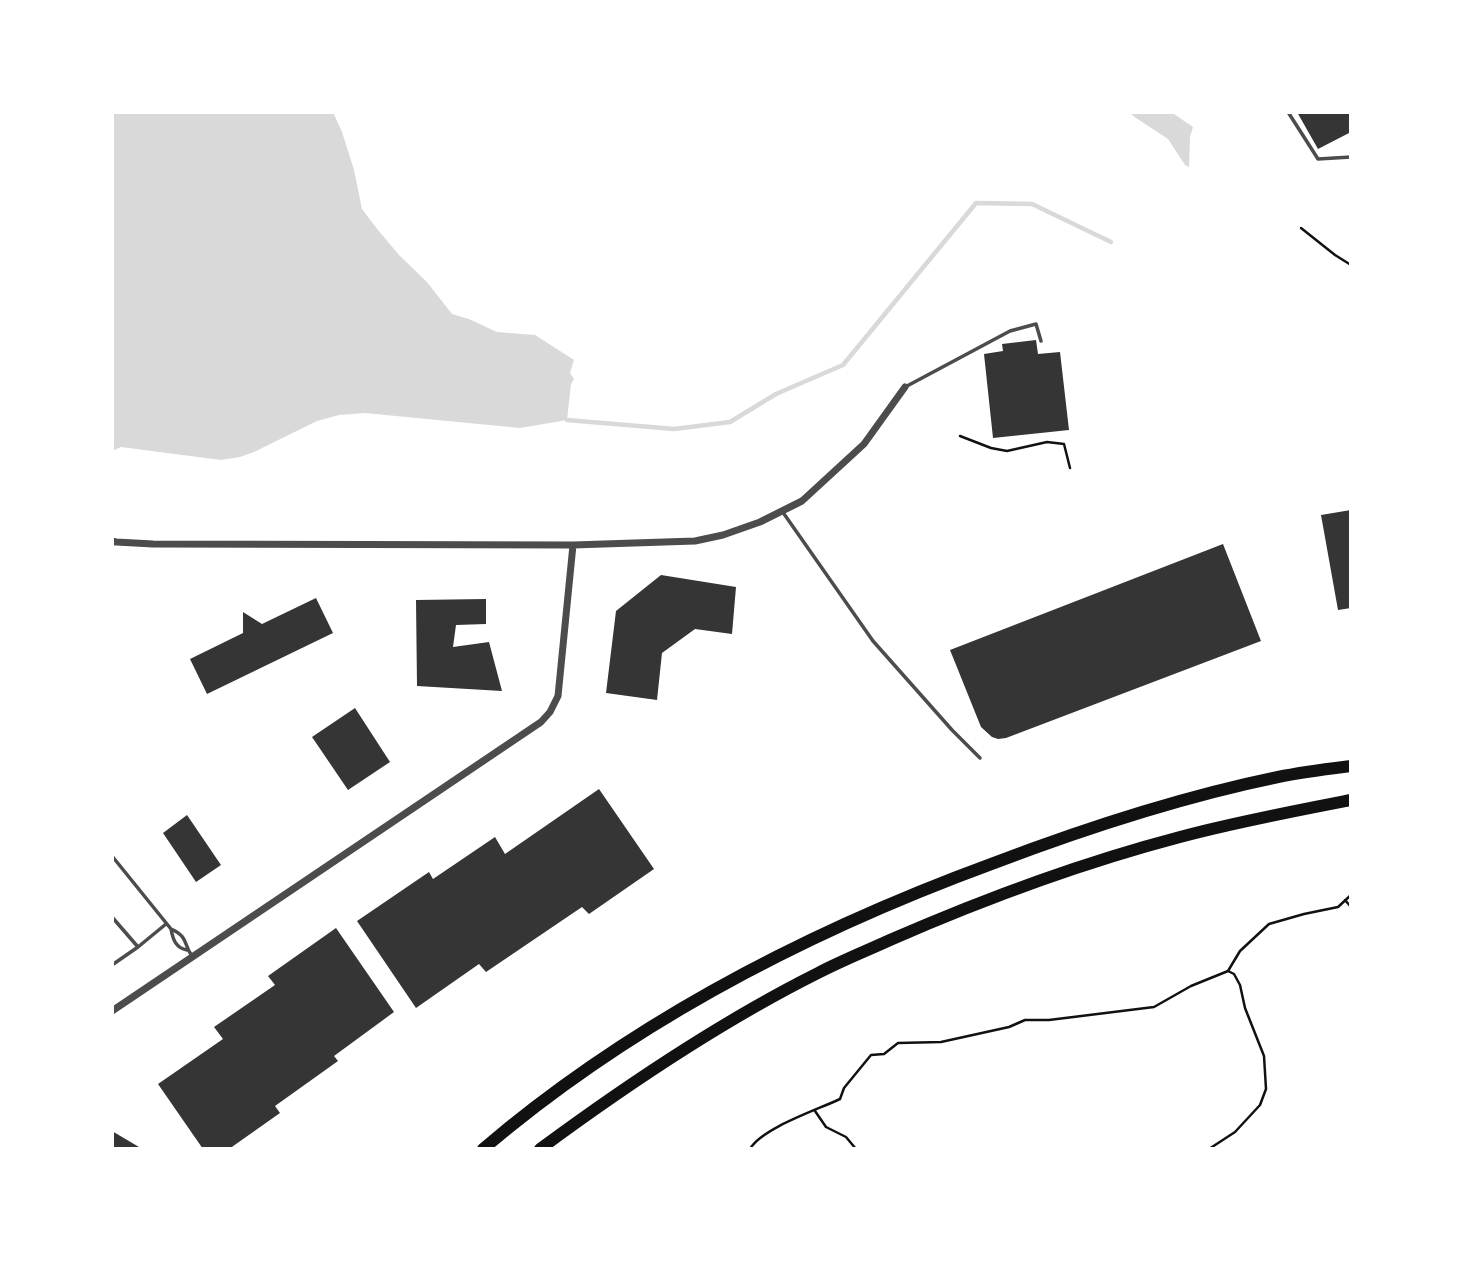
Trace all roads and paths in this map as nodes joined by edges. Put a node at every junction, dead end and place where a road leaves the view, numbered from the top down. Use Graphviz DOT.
graph roads {
  1 [pos="1288,112"];
  2 [pos="1351,158"];
  3 [pos="1301,228"];
  4 [pos="1351,265"];
  5 [pos="1041,341"];
  6 [pos="905,387"];
  7 [pos="960,436"];
  8 [pos="1070,468"];
  9 [pos="782,511"];
  10 [pos="112,541"];
  11 [pos="573,545"];
  12 [pos="980,758"];
  13 [pos="1351,766"];
  14 [pos="1351,800"];
  15 [pos="112,856"];
  16 [pos="1351,895"];
  17 [pos="1345,900"];
  18 [pos="1351,907"];
  19 [pos="112,917"];
  20 [pos="166,924"];
  21 [pos="171,929"];
  22 [pos="138,947"];
  23 [pos="190,954"];
  24 [pos="112,965"];
  25 [pos="1228,971"];
  26 [pos="112,1011"];
  27 [pos="815,1111"];
  28 [pos="523,1115"];
  29 [pos="470,1149"];
  30 [pos="483,1149"];
  31 [pos="540,1149"];
  32 [pos="750,1149"];
  33 [pos="856,1149"];
  34 [pos="1209,1149"];
  1 -- 2 [label="lane"];
  3 -- 4 [label="path"];
  5 -- 6 [label="lane"];
  6 -- 9 [label="street"];
  7 -- 8 [label="path"];
  9 -- 11 [label="street"];
  9 -- 12 [label="lane"];
  10 -- 11 [label="street"];
  11 -- 23 [label="street"];
  13 -- 28 [label="highway"];
  14 -- 31 [label="highway"];
  15 -- 20 [label="lane"];
  16 -- 17 [label="path"];
  17 -- 18 [label="path"];
  17 -- 25 [label="path"];
  19 -- 22 [label="lane"];
  20 -- 21 [label="lane"];
  20 -- 22 [label="lane"];
  21 -- 23 [label="lane"];
  21 -- 23 [label="lane"];
  22 -- 24 [label="lane"];
  23 -- 26 [label="street"];
  25 -- 27 [label="path"];
  25 -- 34 [label="path"];
  27 -- 32 [label="path"];
  27 -- 33 [label="path"];
  28 -- 29 [label="highway"];
  28 -- 30 [label="highway"];
}
